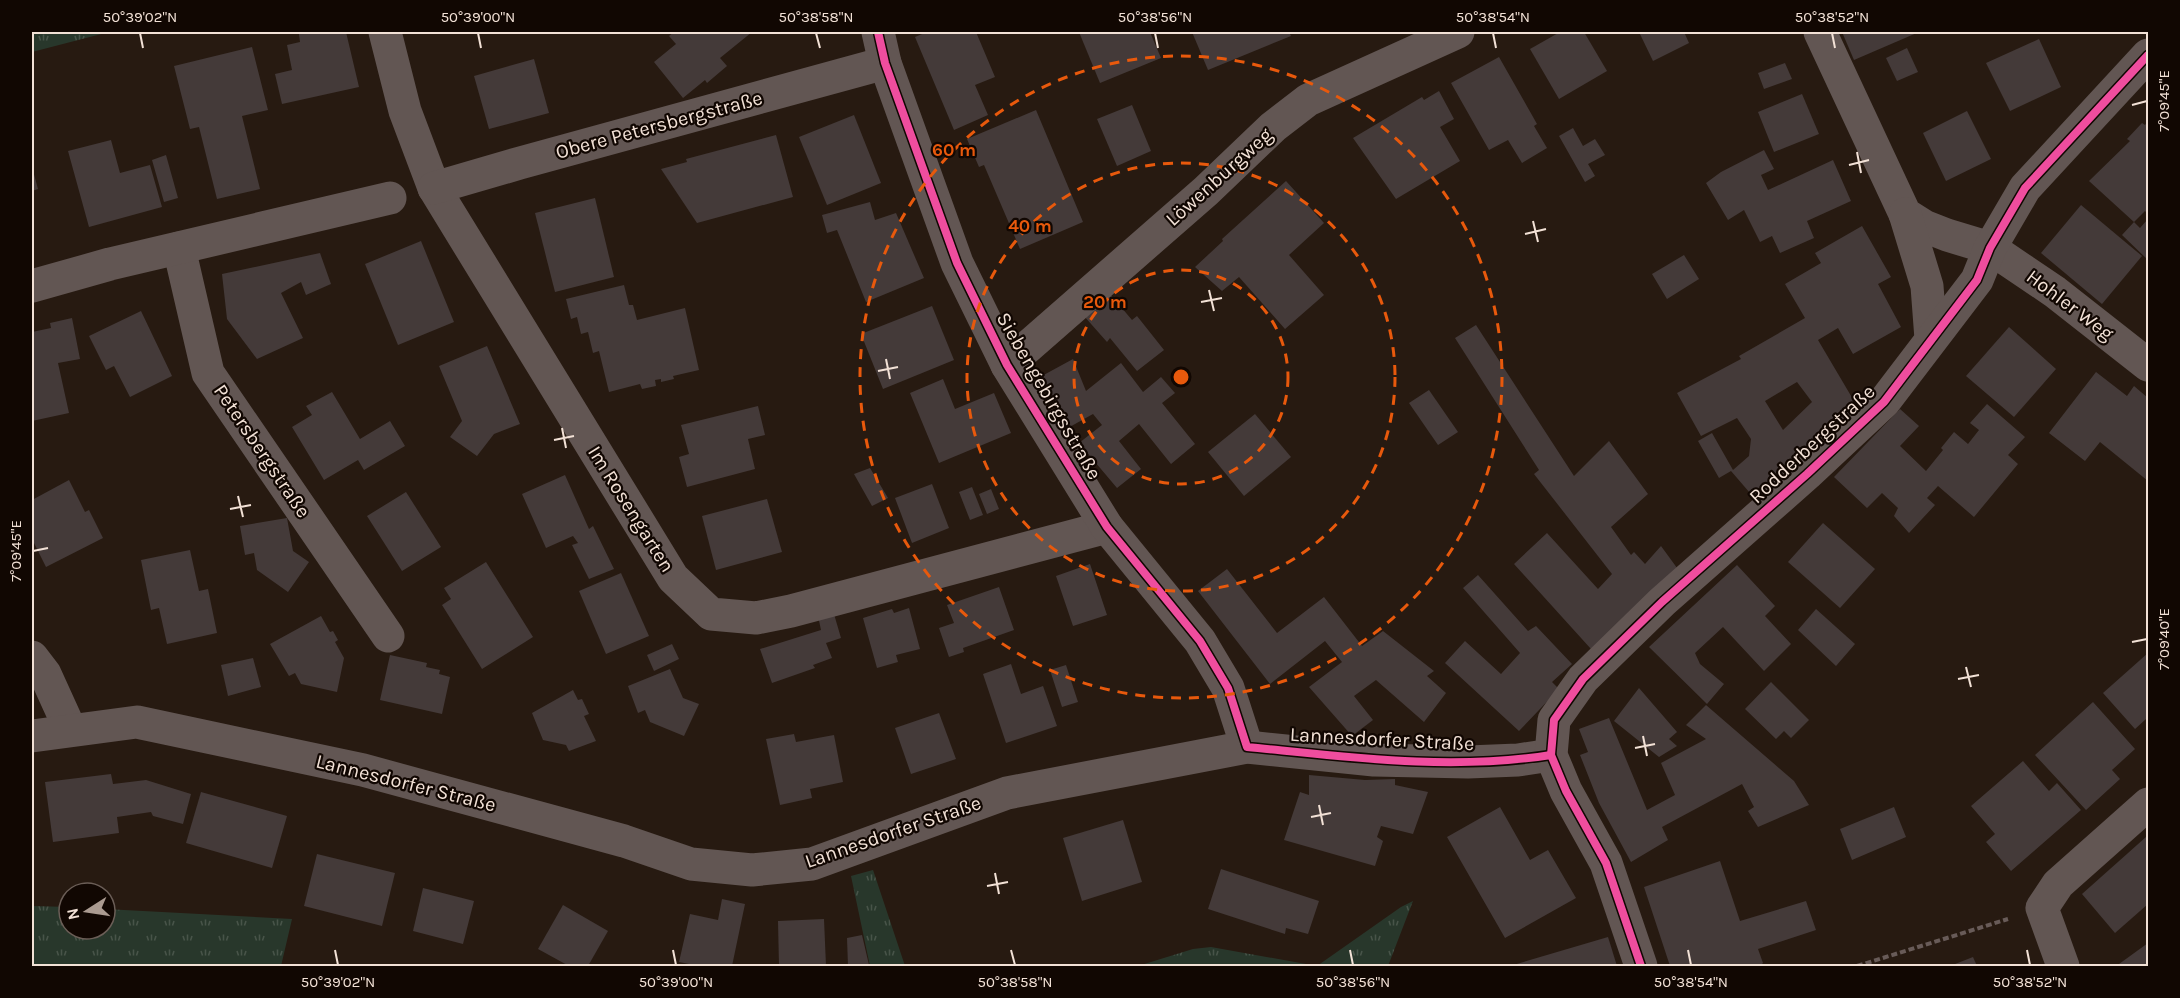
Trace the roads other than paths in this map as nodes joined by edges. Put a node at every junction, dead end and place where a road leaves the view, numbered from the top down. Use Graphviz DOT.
graph roads {
  1 [pos="385,32"];
  2 [pos="1458,32"];
  3 [pos="1820,32"];
  4 [pos="881,47"];
  5 [pos="2148,55"];
  6 [pos="434,188"];
  7 [pos="390,198"];
  8 [pos="1905,214"];
  9 [pos="179,248"];
  10 [pos="1990,248"];
  11 [pos="32,286"];
  12 [pos="1931,339"];
  13 [pos="1007,365"];
  14 [pos="2148,365"];
  15 [pos="1107,527"];
  16 [pos="388,636"];
  17 [pos="32,657"];
  18 [pos="70,729"];
  19 [pos="32,736"];
  20 [pos="1247,747"];
  21 [pos="1551,755"];
  22 [pos="2148,804"];
  23 [pos="1641,966"];
  24 [pos="2063,966"];
  1 -- 6 [label="street, Im Rosengarten"];
  2 -- 13 [label="street, Löwenburgweg"];
  3 -- 8 [label="street"];
  4 -- 6 [label="street, Obere Petersbergstraße"];
  4 -- 13 [label="street, Siebengebirgsstraße"];
  5 -- 10 [label="street, Rodderbergstraße"];
  6 -- 15 [label="street, Im Rosengarten"];
  7 -- 9 [label="street"];
  8 -- 10 [label="street, Hohler Weg"];
  8 -- 12 [label="street"];
  9 -- 11 [label="street"];
  9 -- 16 [label="street, Petersbergstraße"];
  10 -- 12 [label="street, Rodderbergstraße"];
  10 -- 14 [label="street, Hohler Weg"];
  12 -- 21 [label="street, Rodderbergstraße"];
  13 -- 15 [label="street, Siebengebirgsstraße"];
  15 -- 20 [label="street, Siebengebirgsstraße"];
  17 -- 18 [label="street"];
  18 -- 19 [label="street, Lannesdorfer Straße"];
  18 -- 20 [label="street, Lannesdorfer Straße"];
  20 -- 21 [label="street, Lannesdorfer Straße"];
  21 -- 23 [label="street"];
  22 -- 24 [label="street"];
}
